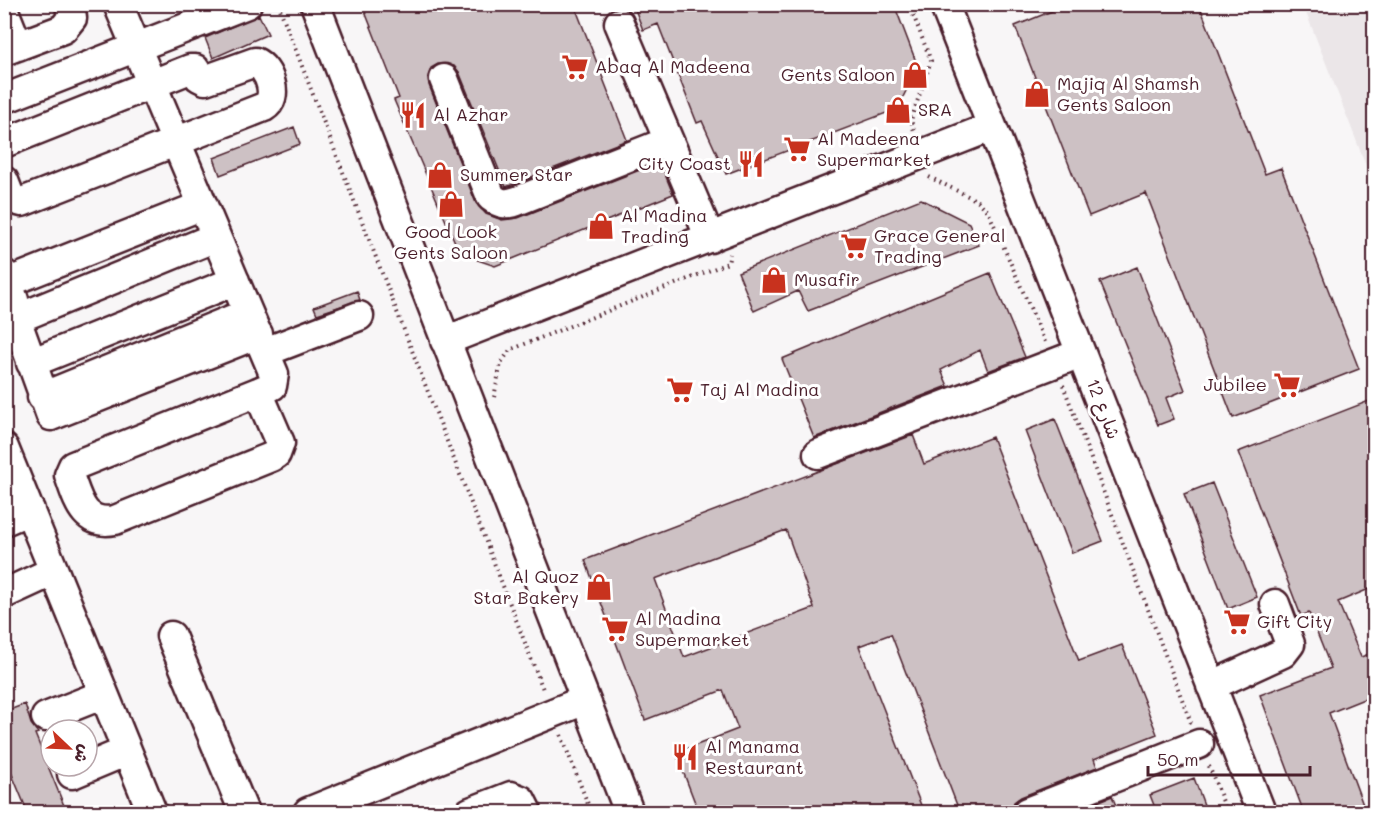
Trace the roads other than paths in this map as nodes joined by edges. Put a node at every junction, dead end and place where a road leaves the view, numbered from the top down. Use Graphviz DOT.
graph roads {
  1 [pos="70,4"];
  2 [pos="118,4"];
  3 [pos="247,4"];
  4 [pos="315,4"];
  5 [pos="944,4"];
  6 [pos="4,11"];
  7 [pos="619,23"];
  8 [pos="11,48"];
  9 [pos="136,48"];
  10 [pos="444,79"];
  11 [pos="152,84"];
  12 [pos="4,99"];
  13 [pos="991,128"];
  14 [pos="176,141"];
  15 [pos="669,141"];
  16 [pos="4,143"];
  17 [pos="4,182"];
  18 [pos="203,205"];
  19 [pos="717,235"];
  20 [pos="216,237"];
  21 [pos="7,278"];
  22 [pos="235,281"];
  23 [pos="359,316"];
  24 [pos="16,319"];
  25 [pos="257,333"];
  26 [pos="445,341"];
  27 [pos="1081,353"];
  28 [pos="31,363"];
  29 [pos="258,392"];
  30 [pos="5,452"];
  31 [pos="818,454"];
  32 [pos="17,515"];
  33 [pos="54,571"];
  34 [pos="4,594"];
  35 [pos="1275,604"];
  36 [pos="171,636"];
  37 [pos="1212,686"];
  38 [pos="104,694"];
  39 [pos="585,700"];
  40 [pos="46,717"];
  41 [pos="1199,744"];
  42 [pos="127,751"];
  43 [pos="99,763"];
  44 [pos="148,811"];
  45 [pos="626,812"];
  46 [pos="244,813"];
  47 [pos="308,813"];
  48 [pos="470,813"];
  49 [pos="527,813"];
  50 [pos="1027,813"];
  51 [pos="1261,813"];
  1 -- 8 [label="street"];
  2 -- 9 [label="street"];
  3 -- 9 [label="street"];
  4 -- 26 [label="street"];
  5 -- 13 [label="street, شارع 12"];
  6 -- 8 [label="street"];
  7 -- 15 [label="street"];
  9 -- 11 [label="street"];
  9 -- 12 [label="street"];
  10 -- 15 [label="street"];
  11 -- 14 [label="street"];
  11 -- 14 [label="street"];
  11 -- 16 [label="street"];
  13 -- 19 [label="street"];
  13 -- 27 [label="street, شارع 12"];
  14 -- 17 [label="street"];
  14 -- 18 [label="street"];
  15 -- 19 [label="street"];
  18 -- 20 [label="street"];
  18 -- 21 [label="street"];
  19 -- 26 [label="street"];
  20 -- 22 [label="street"];
  20 -- 24 [label="street"];
  21 -- 24 [label="street"];
  22 -- 25 [label="street"];
  22 -- 28 [label="street"];
  23 -- 25 [label="street"];
  24 -- 28 [label="street"];
  25 -- 28 [label="street"];
  25 -- 29 [label="street"];
  26 -- 39 [label="street"];
  27 -- 31 [label="street"];
  27 -- 37 [label="street, شارع 12"];
  29 -- 29 [label="street"];
  30 -- 32 [label="street"];
  32 -- 33 [label="street"];
  33 -- 34 [label="street"];
  33 -- 38 [label="street"];
  35 -- 37 [label="street"];
  36 -- 46 [label="street"];
  37 -- 51 [label="street, شارع 12"];
  38 -- 40 [label="street"];
  38 -- 42 [label="street"];
  39 -- 45 [label="street"];
  39 -- 47 [label="street"];
  41 -- 50 [label="street"];
  42 -- 43 [label="street"];
  42 -- 44 [label="street"];
  48 -- 49 [label="street"];
}
